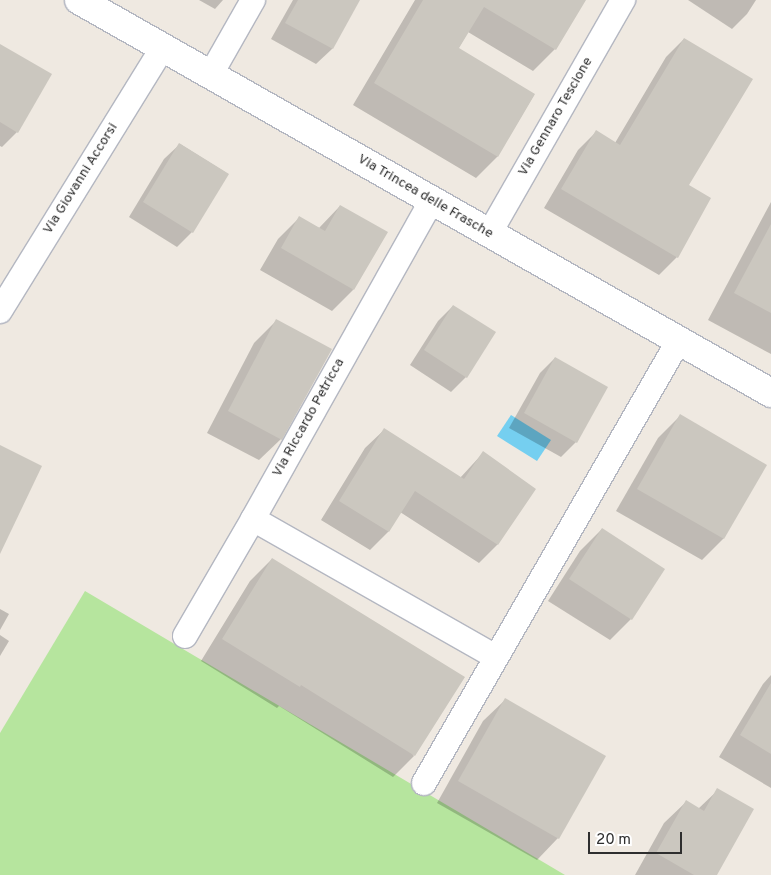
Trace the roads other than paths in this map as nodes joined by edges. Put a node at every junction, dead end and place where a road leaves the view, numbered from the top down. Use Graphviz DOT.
graph roads {
  1 [pos="79,0"];
  2 [pos="253,0"];
  3 [pos="623,0"];
  4 [pos="163,47"];
  5 [pos="210,74"];
  6 [pos="432,200"];
  7 [pos="489,234"];
  8 [pos="0,311"];
  9 [pos="679,340"];
  10 [pos="771,392"];
  11 [pos="253,519"];
  12 [pos="184,636"];
  13 [pos="496,657"];
  14 [pos="424,783"];
  1 -- 4 [label="street, Via Trincea delle Frasche"];
  2 -- 5 [label="street"];
  3 -- 7 [label="street, Via Gennaro Tescione"];
  4 -- 5 [label="street, Via Trincea delle Frasche"];
  4 -- 8 [label="street, Via Giovanni Accorsi"];
  5 -- 6 [label="street, Via Trincea delle Frasche"];
  6 -- 7 [label="street, Via Trincea delle Frasche"];
  6 -- 11 [label="street, Via Riccardo Petricca"];
  7 -- 9 [label="street, Via Trincea delle Frasche"];
  9 -- 10 [label="street, Via Trincea delle Frasche"];
  9 -- 13 [label="street"];
  11 -- 12 [label="street, Via Riccardo Petricca"];
  11 -- 13 [label="street"];
  13 -- 14 [label="street"];
}
